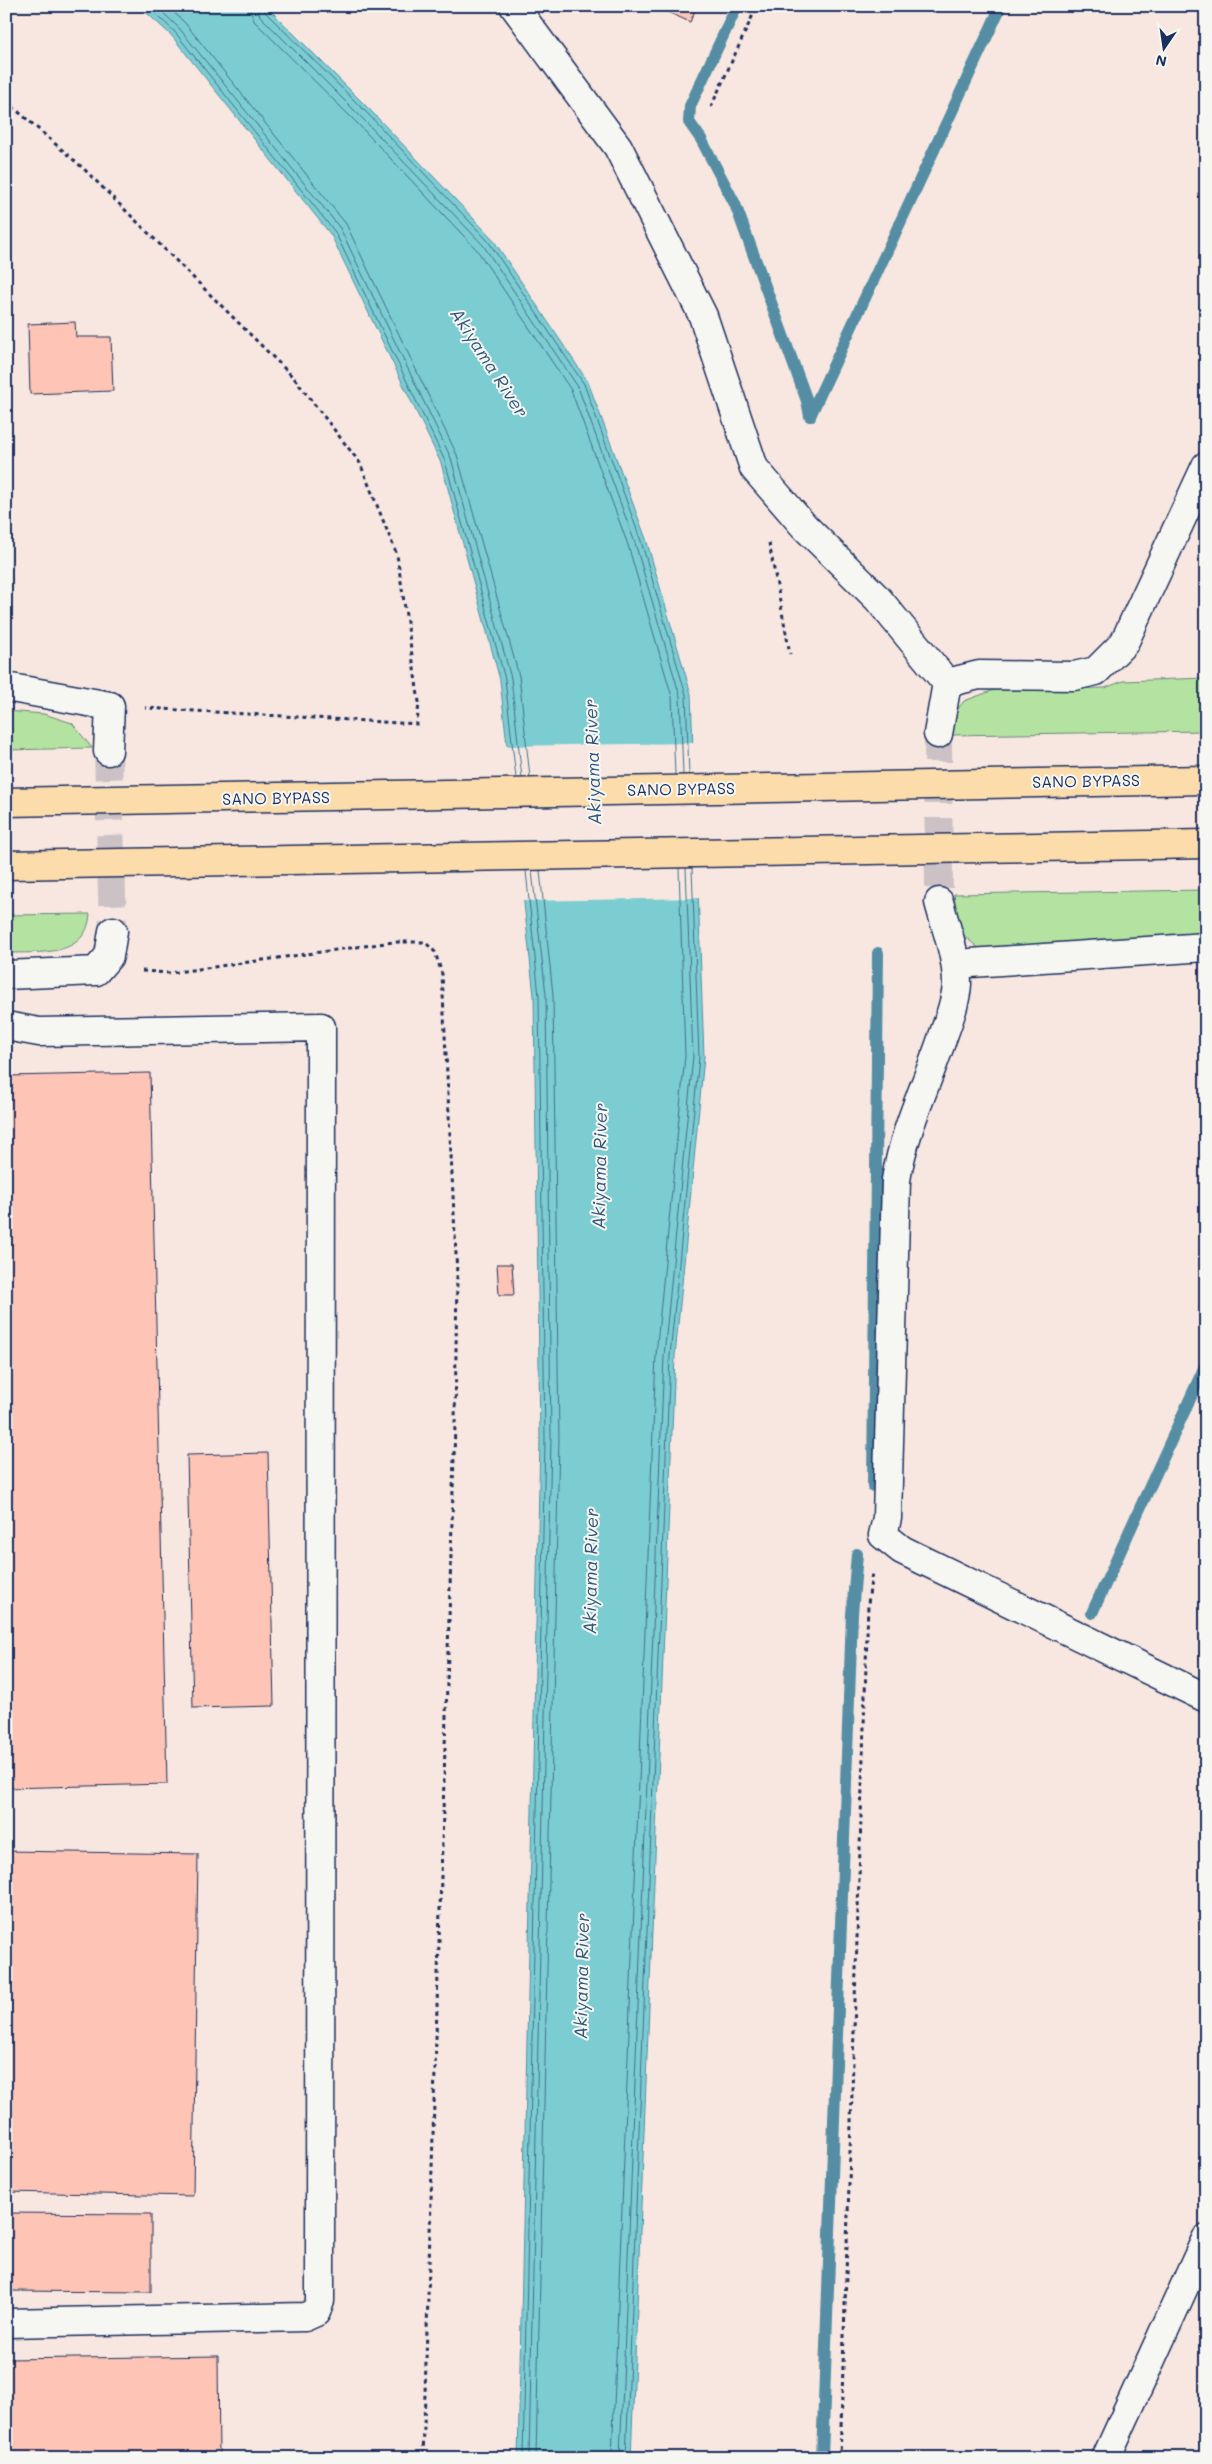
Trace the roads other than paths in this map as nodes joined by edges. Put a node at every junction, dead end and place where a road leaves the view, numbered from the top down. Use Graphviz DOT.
graph roads {
  1 [pos="514,6"];
  2 [pos="1206,466"];
  3 [pos="947,683"];
  4 [pos="6,687"];
  5 [pos="938,734"];
  6 [pos="108,751"];
  7 [pos="1206,780"];
  8 [pos="6,802"];
  9 [pos="1206,844"];
  10 [pos="6,865"];
  11 [pos="940,902"];
  12 [pos="113,931"];
  13 [pos="1206,947"];
  14 [pos="956,964"];
  15 [pos="6,975"];
  16 [pos="6,1026"];
  17 [pos="1206,1698"];
  18 [pos="1206,2239"];
  19 [pos="6,2323"];
  20 [pos="1106,2458"];
  1 -- 3 [label="street"];
  2 -- 3 [label="street"];
  3 -- 5 [label="street"];
  4 -- 6 [label="street"];
  7 -- 8 [label="highway, SANO BYPASS"];
  9 -- 10 [label="highway"];
  11 -- 14 [label="street"];
  12 -- 15 [label="street"];
  13 -- 14 [label="street"];
  14 -- 17 [label="street"];
  16 -- 19 [label="street"];
  18 -- 20 [label="street"];
}
